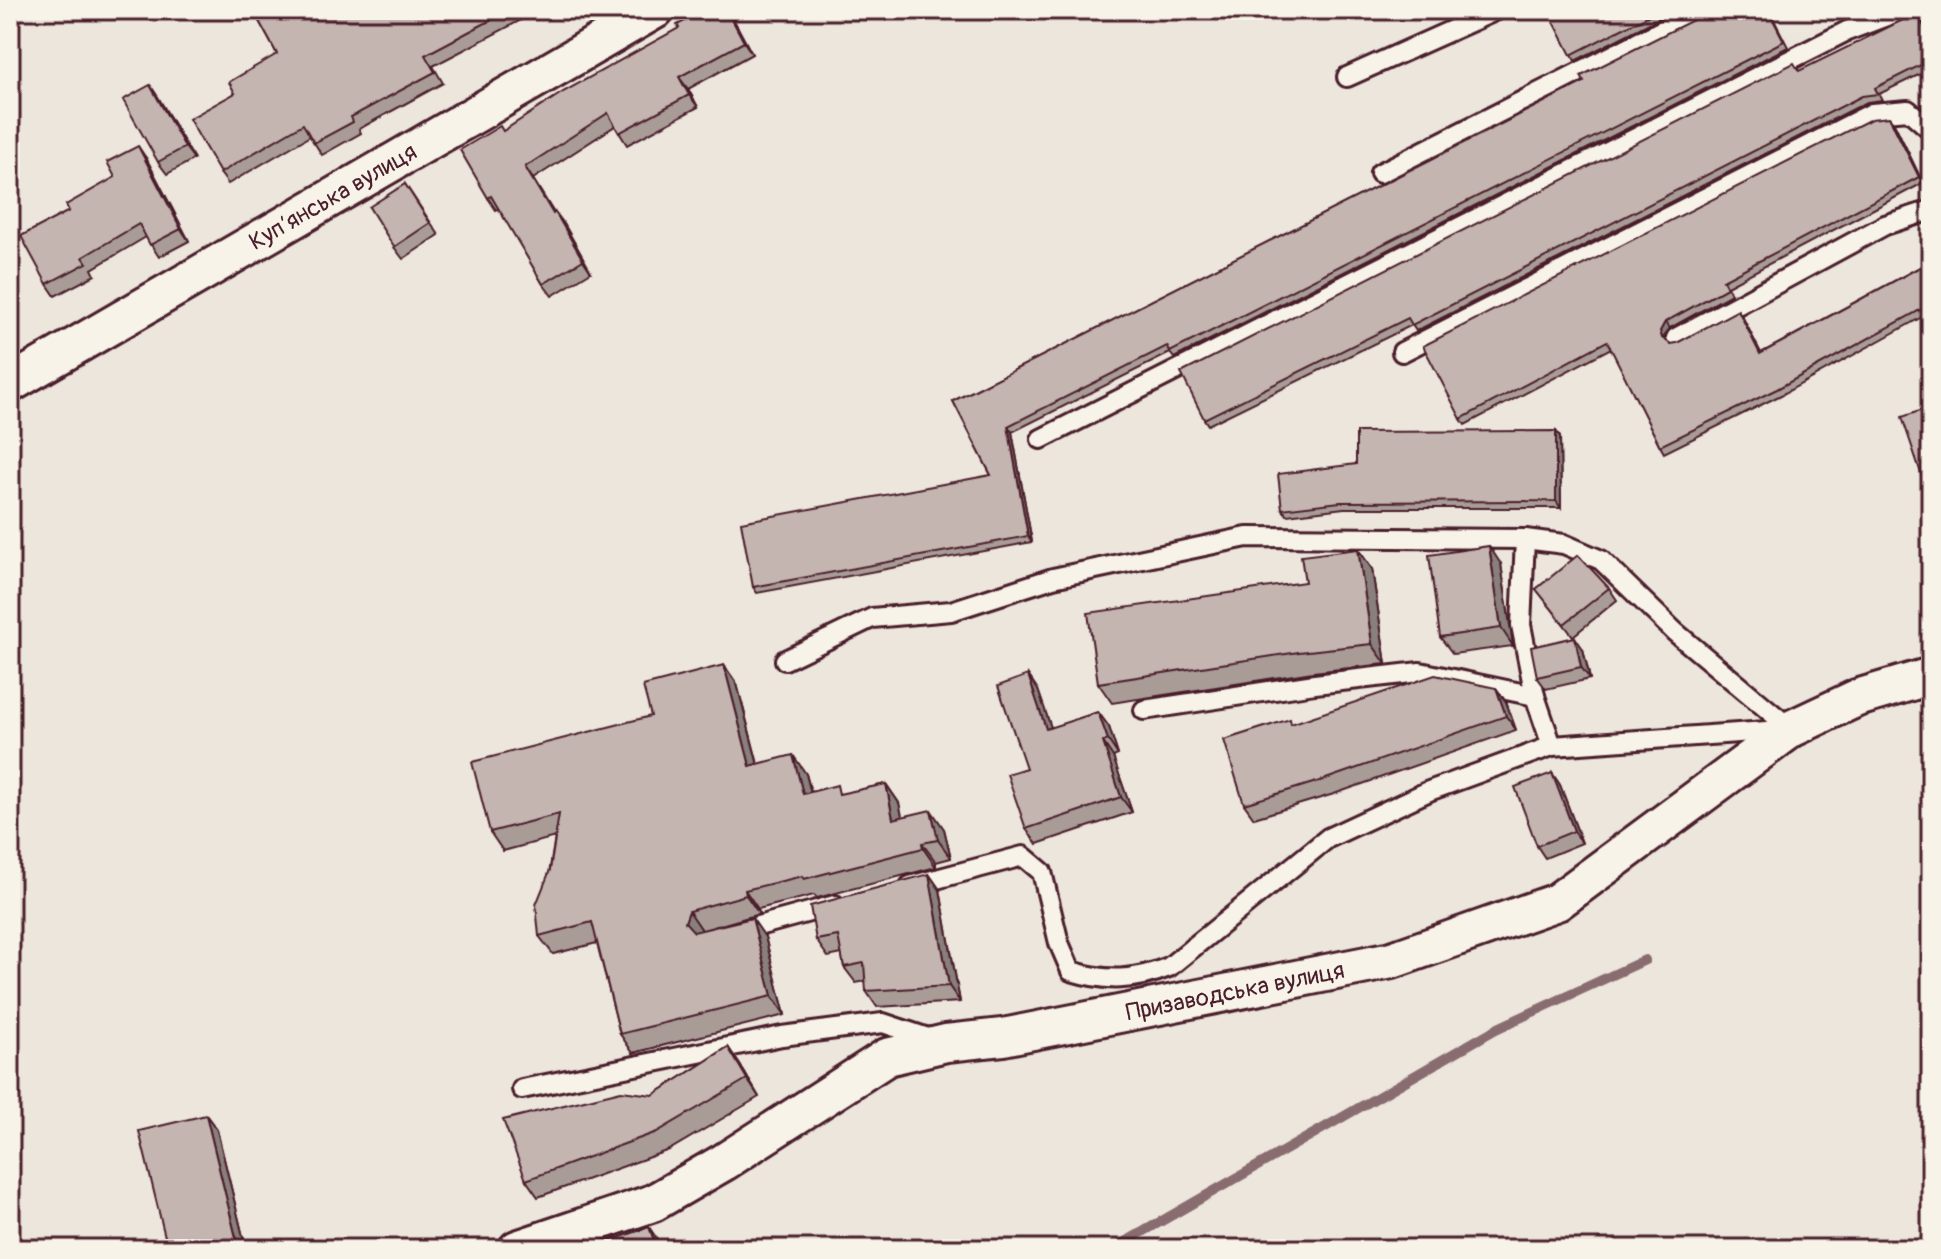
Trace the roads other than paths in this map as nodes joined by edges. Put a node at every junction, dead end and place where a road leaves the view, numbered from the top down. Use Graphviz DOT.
graph roads {
  1 [pos="655,10"];
  2 [pos="1497,10"];
  3 [pos="1702,10"];
  4 [pos="1902,10"];
  5 [pos="1347,77"];
  6 [pos="1931,130"];
  7 [pos="1380,173"];
  8 [pos="1931,210"];
  9 [pos="1676,338"];
  10 [pos="1402,352"];
  11 [pos="10,384"];
  12 [pos="1041,439"];
  13 [pos="1525,539"];
  14 [pos="785,660"];
  15 [pos="1931,676"];
  16 [pos="1535,696"];
  17 [pos="1144,710"];
  18 [pos="1791,729"];
  19 [pos="1552,746"];
  20 [pos="889,891"];
  21 [pos="859,899"];
  22 [pos="725,935"];
  23 [pos="1101,997"];
  24 [pos="946,1043"];
  25 [pos="522,1089"];
  26 [pos="517,1249"];
  1 -- 11 [label="street, Купʼянська вулиця"];
  2 -- 5 [label="lane"];
  3 -- 7 [label="lane"];
  4 -- 12 [label="lane"];
  6 -- 10 [label="lane"];
  8 -- 9 [label="lane"];
  13 -- 14 [label="lane"];
  13 -- 16 [label="lane"];
  13 -- 18 [label="lane"];
  15 -- 18 [label="street, Призаводська вулиця"];
  16 -- 17 [label="lane"];
  16 -- 19 [label="lane"];
  18 -- 19 [label="lane"];
  18 -- 23 [label="street, Призаводська вулиця"];
  19 -- 23 [label="lane"];
  20 -- 23 [label="lane"];
  21 -- 22 [label="lane"];
  23 -- 24 [label="street, Призаводська вулиця"];
  24 -- 25 [label="lane"];
  24 -- 26 [label="street, Призаводська вулиця"];
}
